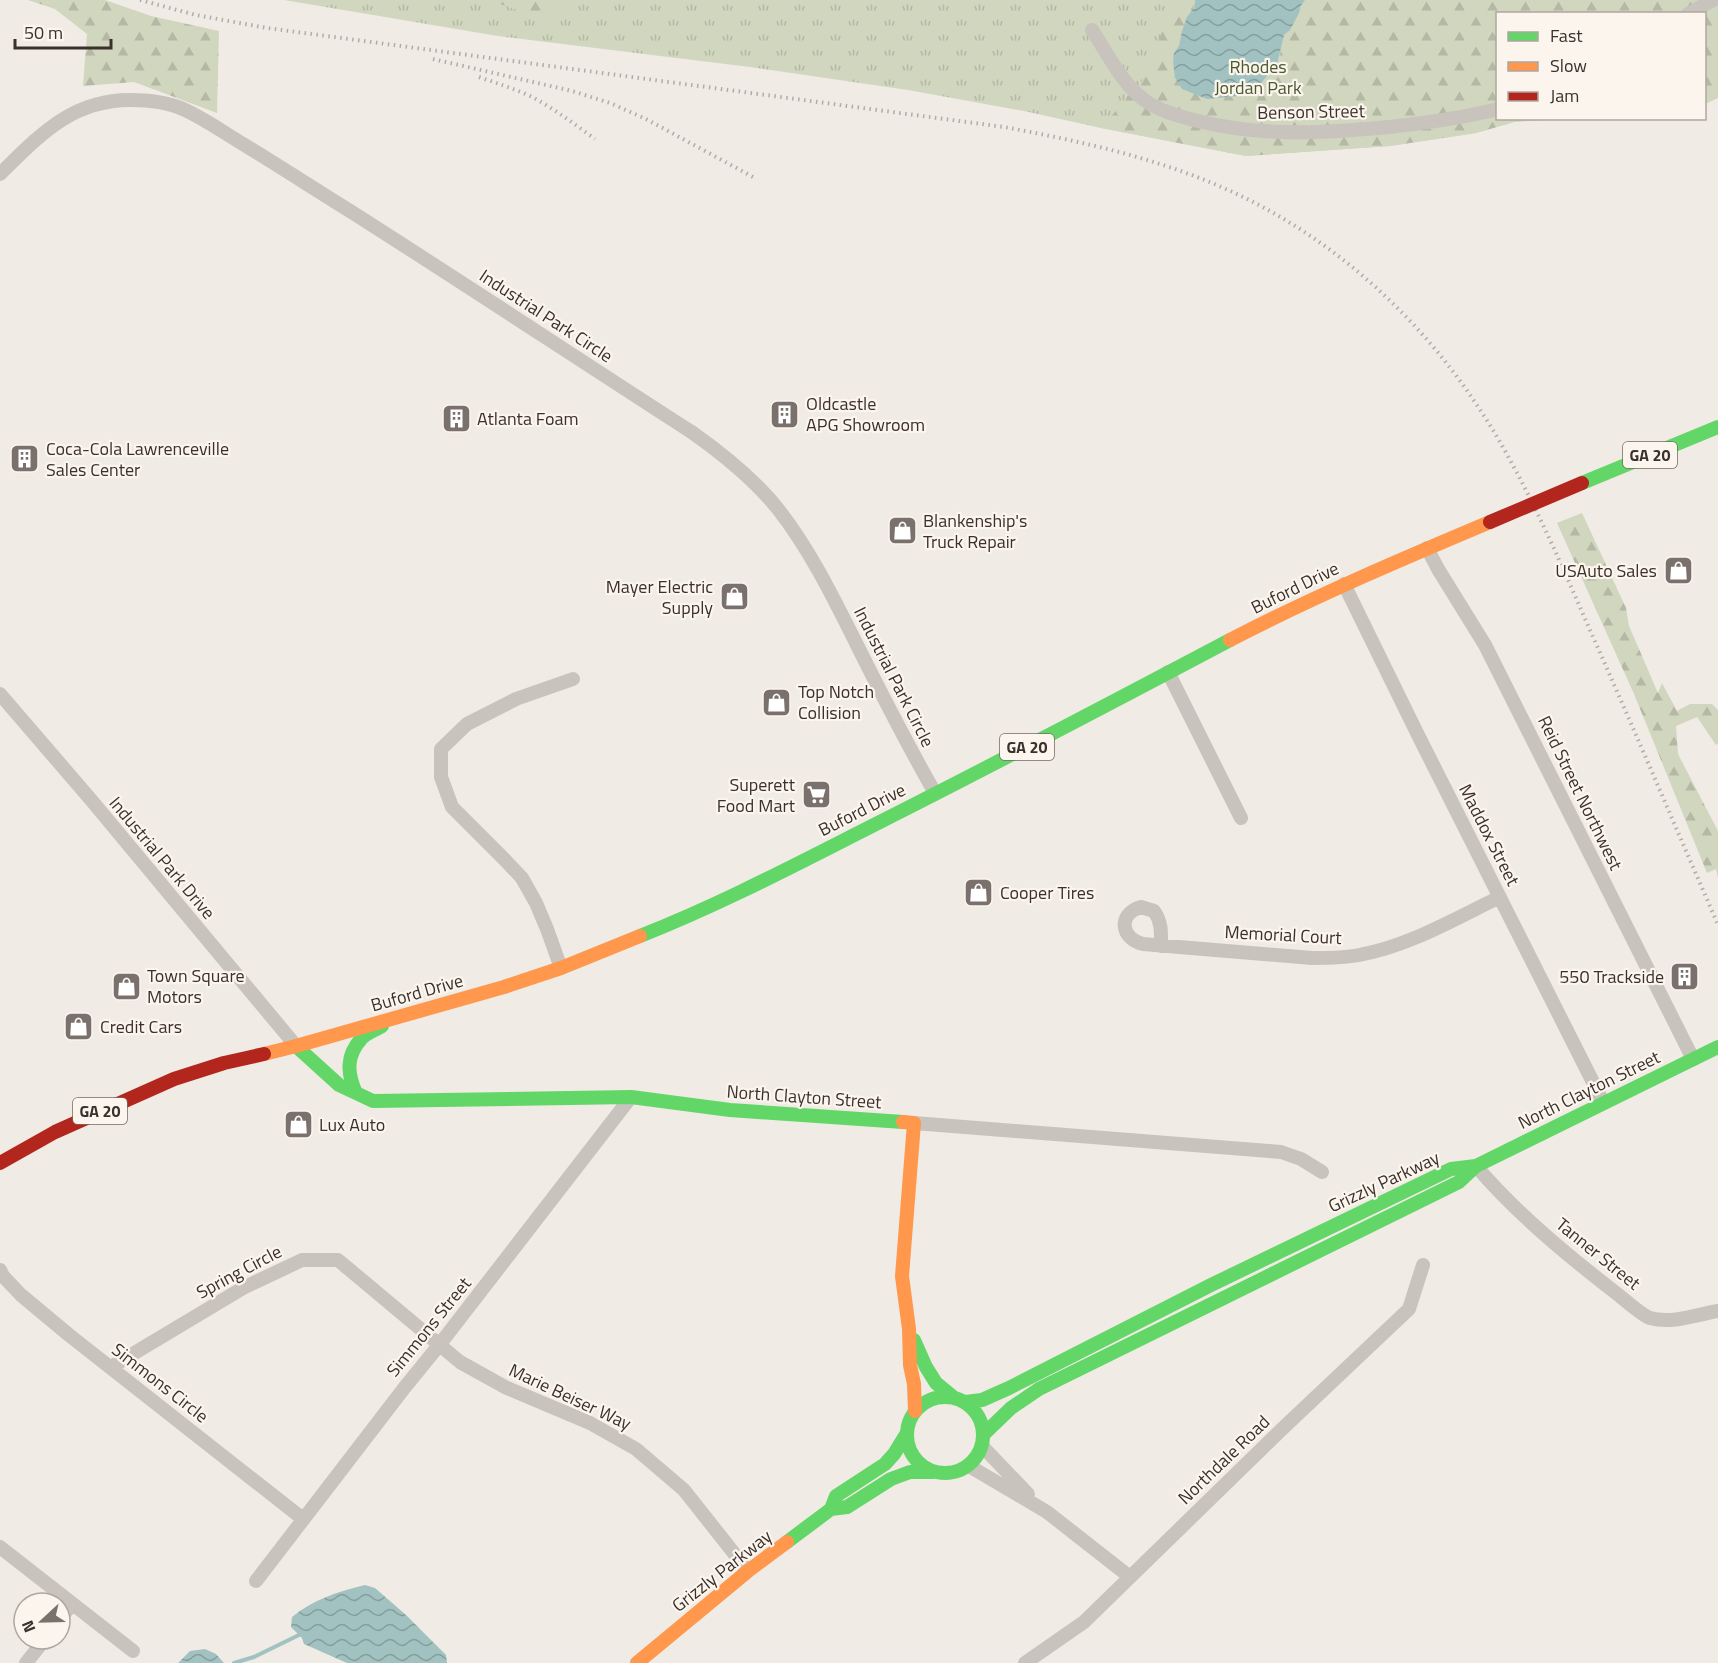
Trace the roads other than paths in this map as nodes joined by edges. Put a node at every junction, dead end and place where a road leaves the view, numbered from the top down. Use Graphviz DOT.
graph roads {
  1 [pos="1713,0"];
  2 [pos="1692,12"];
  3 [pos="1092,30"];
  4 [pos="1496,109"];
  5 [pos="0,174"];
  6 [pos="1718,427"];
  7 [pos="1426,548"];
  8 [pos="1344,584"];
  9 [pos="1168,672"];
  10 [pos="573,678"];
  11 [pos="0,694"];
  12 [pos="935,793"];
  13 [pos="1241,818"];
  14 [pos="1500,897"];
  15 [pos="1161,946"];
  16 [pos="561,968"];
  17 [pos="397,1017"];
  18 [pos="296,1046"];
  19 [pos="1718,1047"];
  20 [pos="1693,1059"];
  21 [pos="356,1093"];
  22 [pos="631,1097"];
  23 [pos="1603,1102"];
  24 [pos="914,1123"];
  25 [pos="0,1164"];
  26 [pos="1476,1166"];
  27 [pos="1322,1172"];
  28 [pos="1424,1265"];
  29 [pos="0,1270"];
  30 [pos="1718,1311"];
  31 [pos="909,1329"];
  32 [pos="440,1344"];
  33 [pos="111,1367"];
  34 [pos="959,1399"];
  35 [pos="915,1410"];
  36 [pos="907,1433"];
  37 [pos="983,1440"];
  38 [pos="969,1466"];
  39 [pos="933,1472"];
  40 [pos="831,1509"];
  41 [pos="1047,1512"];
  42 [pos="303,1519"];
  43 [pos="0,1547"];
  44 [pos="748,1571"];
  45 [pos="1130,1577"];
  46 [pos="256,1581"];
  47 [pos="56,1591"];
  48 [pos="72,1604"];
  49 [pos="36,1651"];
  50 [pos="133,1651"];
  51 [pos="26,1663"];
  52 [pos="637,1663"];
  53 [pos="1024,1663"];
  1 -- 2 [label="street"];
  3 -- 4 [label="street, Benson Street"];
  5 -- 12 [label="street, Industrial Park Circle"];
  6 -- 7 [label="main road, Buford Drive / GA 20, bridge"];
  7 -- 8 [label="main road, Buford Drive / GA 20"];
  7 -- 20 [label="street, Reid Street Northwest"];
  8 -- 9 [label="main road, Buford Drive / GA 20"];
  8 -- 14 [label="street, Maddox Street"];
  9 -- 12 [label="main road, Buford Drive / GA 20"];
  9 -- 13 [label="street"];
  10 -- 16 [label="street"];
  11 -- 18 [label="street, Industrial Park Drive"];
  12 -- 16 [label="main road, Buford Drive / GA 20"];
  14 -- 15 [label="street, Memorial Court"];
  14 -- 23 [label="street, Maddox Street"];
  16 -- 17 [label="main road, Buford Drive / GA 20"];
  17 -- 18 [label="main road, Buford Drive / GA 20"];
  17 -- 21 [label="main road"];
  18 -- 21 [label="main road, North Clayton Street"];
  18 -- 25 [label="main road, Buford Drive / GA 20"];
  19 -- 20 [label="main road, North Clayton Street"];
  20 -- 23 [label="main road, North Clayton Street"];
  21 -- 22 [label="main road, North Clayton Street"];
  22 -- 24 [label="main road, North Clayton Street"];
  22 -- 32 [label="street, Simmons Street"];
  23 -- 26 [label="main road, North Clayton Street"];
  24 -- 27 [label="street, North Clayton Street"];
  24 -- 31 [label="main road"];
  26 -- 30 [label="street, Tanner Street"];
  26 -- 34 [label="main road, Grizzly Parkway"];
  26 -- 37 [label="main road, Grizzly Parkway"];
  28 -- 45 [label="street, Northdale Road"];
  29 -- 33 [label="street, Simmons Circle"];
  31 -- 34 [label="main road"];
  31 -- 35 [label="main road"];
  32 -- 33 [label="street, Spring Circle"];
  32 -- 42 [label="street, Simmons Street"];
  32 -- 44 [label="street, Marie Beiser Way"];
  33 -- 42 [label="street, Simmons Circle"];
  34 -- 35 [label="main road"];
  34 -- 37 [label="main road"];
  35 -- 36 [label="main road"];
  36 -- 39 [label="main road"];
  36 -- 40 [label="main road, Grizzly Parkway"];
  37 -- 38 [label="main road"];
  37 -- 41 [label="street"];
  38 -- 39 [label="main road"];
  38 -- 41 [label="street"];
  39 -- 40 [label="main road, Grizzly Parkway"];
  40 -- 44 [label="main road, Grizzly Parkway"];
  41 -- 45 [label="street"];
  42 -- 46 [label="street, Simmons Street"];
  43 -- 47 [label="street"];
  44 -- 52 [label="main road, Grizzly Parkway"];
  45 -- 53 [label="street, Northdale Road"];
  48 -- 50 [label="street"];
  49 -- 51 [label="street"];
}
